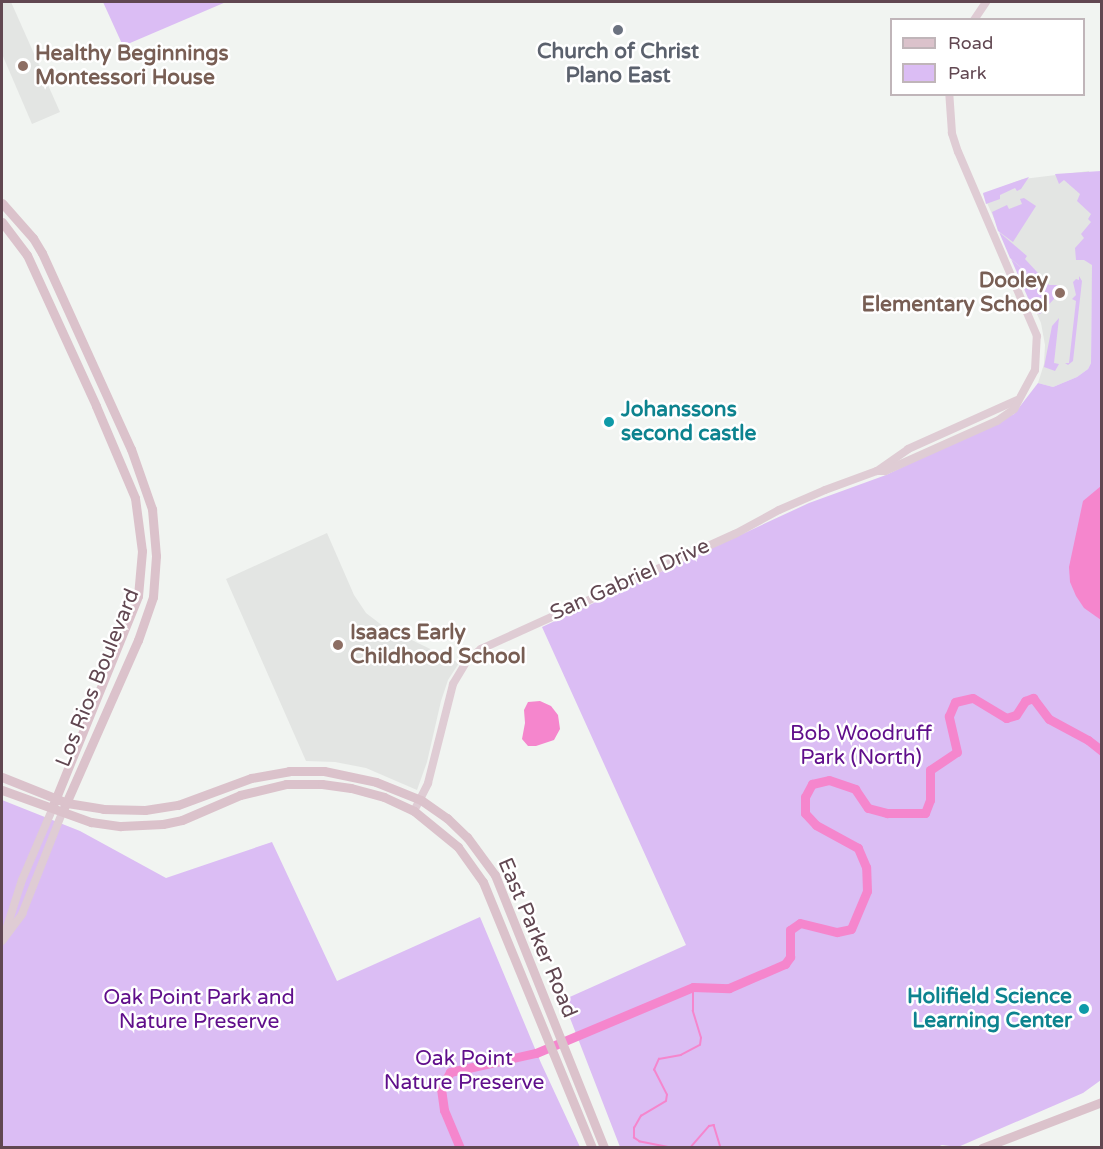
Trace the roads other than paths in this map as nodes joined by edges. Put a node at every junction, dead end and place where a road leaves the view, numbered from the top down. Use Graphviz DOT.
graph roads {
  1 [pos="987,2"];
  2 [pos="975,18"];
  3 [pos="949,96"];
  4 [pos="2,203"];
  5 [pos="2,222"];
  6 [pos="2,777"];
  7 [pos="2,790"];
  8 [pos="56,799"];
  9 [pos="421,800"];
  10 [pos="67,803"];
  11 [pos="52,810"];
  12 [pos="414,812"];
  13 [pos="62,813"];
  14 [pos="472,844"];
  15 [pos="463,853"];
  16 [pos="504,896"];
  17 [pos="493,901"];
  18 [pos="3,938"];
  19 [pos="1101,1102"];
  20 [pos="987,1147"];
  21 [pos="592,1148"];
  22 [pos="604,1148"];
  1 -- 2 [label="street"];
  3 -- 9 [label="street, San Gabriel Drive"];
  4 -- 10 [label="main road, Los Rios Boulevard"];
  5 -- 8 [label="main road, Los Rios Boulevard"];
  6 -- 8 [label="main road, East Parker Road"];
  7 -- 11 [label="main road, East Parker Road"];
  8 -- 10 [label="main road, East Parker Road"];
  8 -- 11 [label="main road, Los Rios Boulevard"];
  9 -- 10 [label="main road, East Parker Road"];
  9 -- 12 [label="street, San Gabriel Drive"];
  9 -- 14 [label="main road, East Parker Road"];
  10 -- 13 [label="main road, Los Rios Boulevard"];
  11 -- 13 [label="main road, East Parker Road"];
  11 -- 18 [label="street, Los Rios Boulevard"];
  12 -- 13 [label="main road, East Parker Road"];
  12 -- 15 [label="main road, East Parker Road"];
  13 -- 18 [label="street, Los Rios Boulevard"];
  14 -- 15 [label="main road"];
  14 -- 16 [label="main road, East Parker Road"];
  15 -- 17 [label="main road, East Parker Road"];
  16 -- 17 [label="main road"];
  16 -- 22 [label="main road, East Parker Road"];
  17 -- 21 [label="main road, East Parker Road"];
  19 -- 20 [label="main road"];
}
